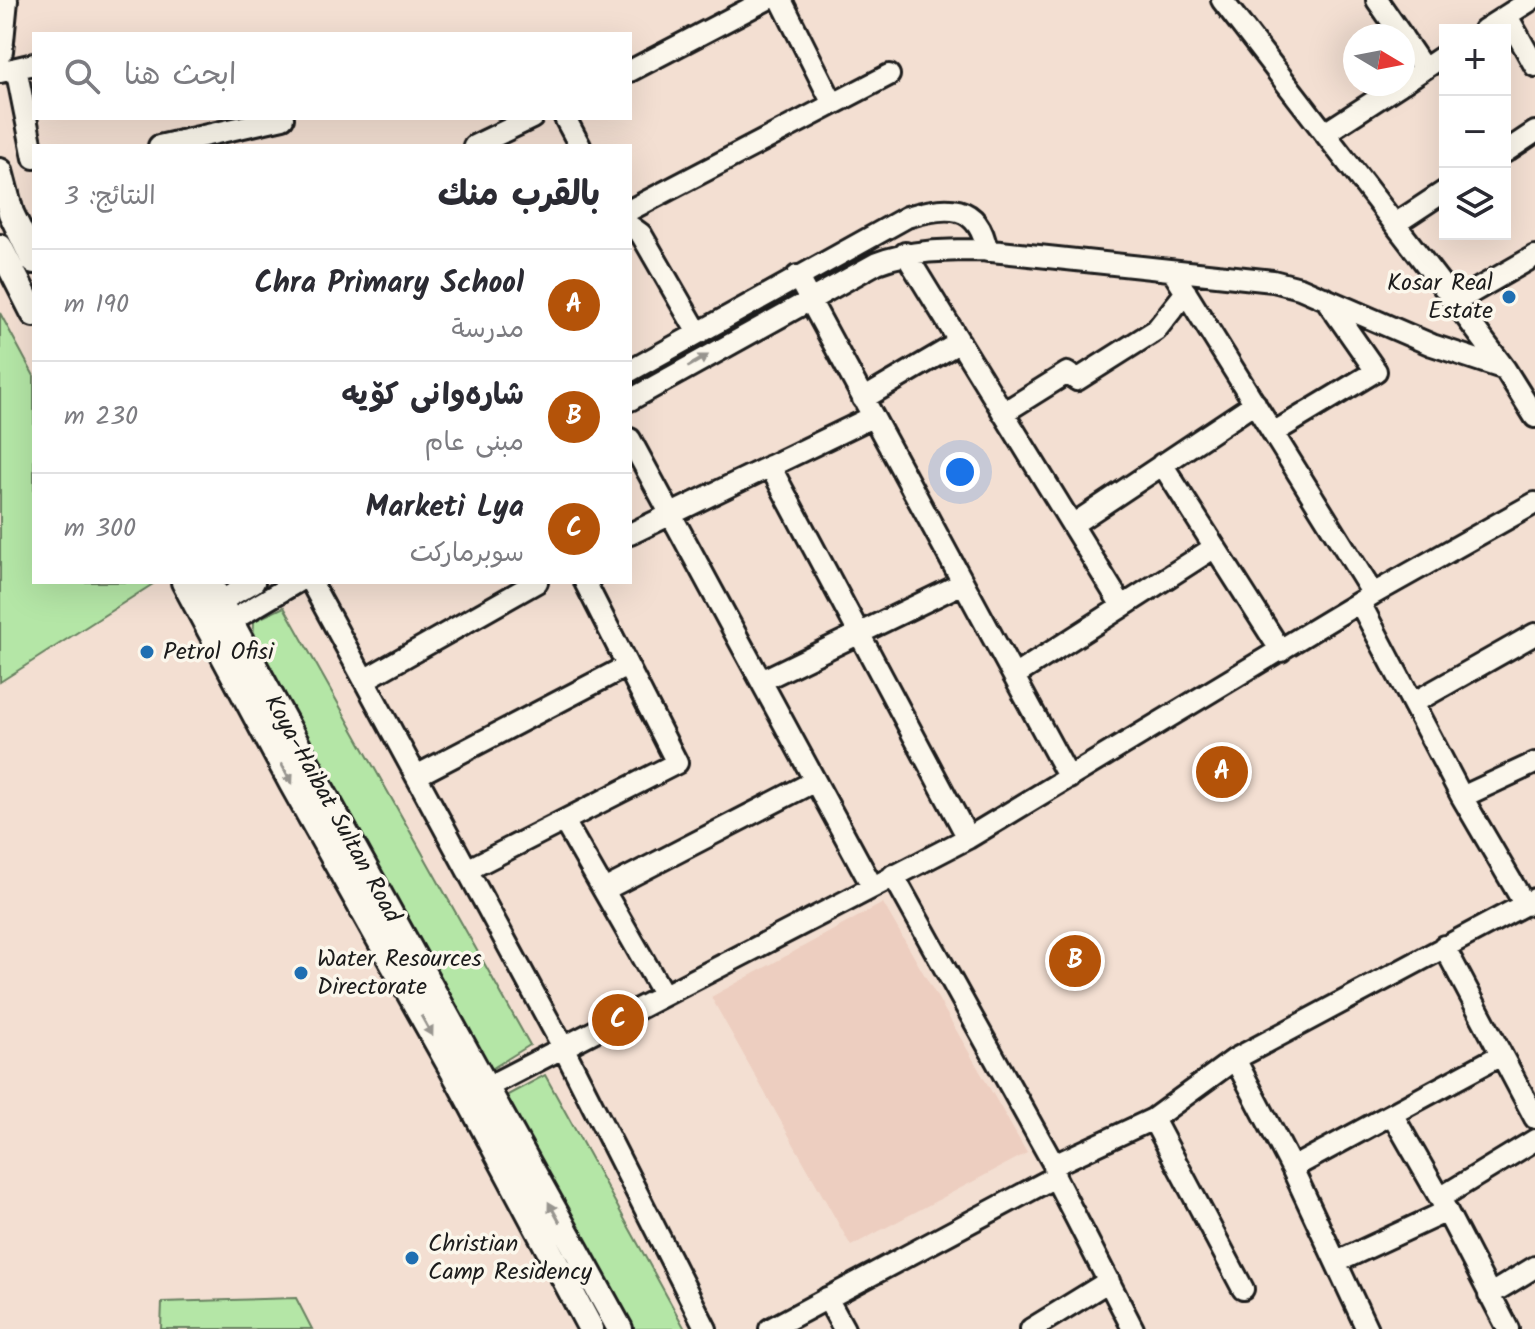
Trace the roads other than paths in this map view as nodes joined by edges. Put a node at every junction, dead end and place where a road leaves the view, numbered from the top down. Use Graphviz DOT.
graph roads {
  1 [pos="5,0"];
  2 [pos="766,0"];
  3 [pos="781,0"];
  4 [pos="1222,0"];
  5 [pos="1377,0"];
  6 [pos="1529,1"];
  7 [pos="1507,16"];
  8 [pos="1393,24"];
  9 [pos="1494,24"];
  10 [pos="1415,56"];
  11 [pos="1439,59"];
  12 [pos="12,64"];
  13 [pos="1535,66"];
  14 [pos="1424,69"];
  15 [pos="632,70"];
  16 [pos="889,75"];
  17 [pos="1415,75"];
  18 [pos="1382,96"];
  19 [pos="833,104"];
  20 [pos="274,120"];
  21 [pos="528,120"];
  22 [pos="566,120"];
  23 [pos="1535,132"];
  24 [pos="1325,133"];
  25 [pos="168,144"];
  26 [pos="478,144"];
  27 [pos="579,144"];
  28 [pos="1511,148"];
  29 [pos="32,149"];
  30 [pos="0,171"];
  31 [pos="1439,195"];
  32 [pos="632,209"];
  33 [pos="1395,224"];
  34 [pos="632,227"];
  35 [pos="0,247"];
  36 [pos="987,251"];
  37 [pos="905,253"];
  38 [pos="1535,256"];
  39 [pos="32,257"];
  40 [pos="1173,272"];
  41 [pos="797,276"];
  42 [pos="1186,292"];
  43 [pos="809,298"];
  44 [pos="1325,298"];
  45 [pos="1455,302"];
  46 [pos="32,310"];
  47 [pos="707,327"];
  48 [pos="960,342"];
  49 [pos="728,344"];
  50 [pos="1505,369"];
  51 [pos="632,370"];
  52 [pos="1527,384"];
  53 [pos="632,399"];
  54 [pos="1255,403"];
  55 [pos="867,408"];
  56 [pos="1003,413"];
  57 [pos="1535,417"];
  58 [pos="1273,433"];
  59 [pos="632,443"];
  60 [pos="1162,464"];
  61 [pos="770,466"];
  62 [pos="1535,503"];
  63 [pos="671,514"];
  64 [pos="1072,525"];
  65 [pos="632,533"];
  66 [pos="1215,547"];
  67 [pos="963,583"];
  68 [pos="186,584"];
  69 [pos="251,584"];
  70 [pos="291,584"];
  71 [pos="312,584"];
  72 [pos="533,584"];
  73 [pos="586,584"];
  74 [pos="1367,599"];
  75 [pos="1122,606"];
  76 [pos="215,610"];
  77 [pos="859,634"];
  78 [pos="1535,634"];
  79 [pos="1281,651"];
  80 [pos="627,666"];
  81 [pos="1014,676"];
  82 [pos="364,680"];
  83 [pos="761,681"];
  84 [pos="1413,703"];
  85 [pos="1535,763"];
  86 [pos="416,776"];
  87 [pos="1069,778"];
  88 [pos="815,781"];
  89 [pos="1462,797"];
  90 [pos="564,821"];
  91 [pos="968,838"];
  92 [pos="467,870"];
  93 [pos="893,875"];
  94 [pos="872,886"];
  95 [pos="604,890"];
  96 [pos="1530,902"];
  97 [pos="1444,946"];
  98 [pos="663,994"];
  99 [pos="563,1047"];
  100 [pos="1501,1055"];
  101 [pos="1235,1059"];
  102 [pos="485,1088"];
  103 [pos="1392,1114"];
  104 [pos="1535,1118"];
  105 [pos="1153,1119"];
  106 [pos="1535,1140"];
  107 [pos="1292,1168"];
  108 [pos="1054,1171"];
  109 [pos="1443,1204"];
  110 [pos="1337,1262"];
  111 [pos="1535,1267"];
  112 [pos="1109,1281"];
  113 [pos="1243,1289"];
  114 [pos="1489,1295"];
  115 [pos="827,1298"];
  116 [pos="591,1329"];
  117 [pos="620,1329"];
  118 [pos="706,1329"];
  119 [pos="770,1329"];
  120 [pos="844,1329"];
  121 [pos="1031,1329"];
  122 [pos="1133,1329"];
  123 [pos="1367,1329"];
  124 [pos="1508,1329"];
  1 -- 12 [label="main road"];
  2 -- 15 [label="street"];
  3 -- 19 [label="street"];
  4 -- 24 [label="street"];
  5 -- 8 [label="street"];
  6 -- 7 [label="street"];
  7 -- 9 [label="street"];
  7 -- 13 [label="street"];
  10 -- 14 [label="street"];
  11 -- 14 [label="street"];
  12 -- 29 [label="street"];
  14 -- 17 [label="street"];
  16 -- 19 [label="street"];
  18 -- 24 [label="street"];
  19 -- 32 [label="street"];
  20 -- 25 [label="street"];
  21 -- 26 [label="street"];
  22 -- 27 [label="street"];
  23 -- 28 [label="street"];
  24 -- 33 [label="street"];
  30 -- 39 [label="main road"];
  31 -- 33 [label="street"];
  33 -- 45 [label="street"];
  34 -- 47 [label="street"];
  35 -- 46 [label="main road"];
  36 -- 37 [label="street"];
  36 -- 40 [label="street"];
  36 -- 41 [label="street"];
  37 -- 43 [label="street"];
  37 -- 48 [label="street"];
  38 -- 45 [label="street"];
  40 -- 42 [label="street"];
  40 -- 44 [label="street"];
  41 -- 43 [label="street"];
  41 -- 47 [label="street"];
  42 -- 54 [label="street"];
  42 -- 56 [label="street"];
  43 -- 49 [label="street"];
  43 -- 55 [label="street"];
  44 -- 50 [label="street"];
  44 -- 58 [label="street"];
  45 -- 50 [label="street"];
  47 -- 49 [label="street"];
  47 -- 51 [label="street"];
  48 -- 55 [label="street"];
  48 -- 56 [label="street"];
  53 -- 49 [label="street, one-way"];
  50 -- 52 [label="street"];
  52 -- 57 [label="street"];
  54 -- 58 [label="street"];
  54 -- 60 [label="street"];
  55 -- 61 [label="street"];
  55 -- 67 [label="street"];
  56 -- 64 [label="street"];
  58 -- 74 [label="street"];
  59 -- 63 [label="street"];
  60 -- 64 [label="street"];
  60 -- 66 [label="street"];
  61 -- 63 [label="street"];
  61 -- 77 [label="street"];
  62 -- 74 [label="street"];
  63 -- 65 [label="street"];
  63 -- 83 [label="street"];
  64 -- 75 [label="street"];
  66 -- 75 [label="street"];
  66 -- 79 [label="street"];
  67 -- 77 [label="street"];
  67 -- 81 [label="street"];
  68 -- 76 [label="main road, Koya-Haibat Sultan Road"];
  69 -- 76 [label="street"];
  70 -- 76 [label="street"];
  71 -- 82 [label="street"];
  72 -- 82 [label="street"];
  73 -- 80 [label="street"];
  74 -- 79 [label="street"];
  74 -- 84 [label="street"];
  75 -- 81 [label="street"];
  76 -- 102 [label="main road, Koya-Haibat Sultan Road"];
  76 -- 116 [label="main road, Koya-Haibat Sultan Road, one-way"];
  77 -- 83 [label="street"];
  77 -- 91 [label="street"];
  78 -- 84 [label="street"];
  79 -- 87 [label="street"];
  80 -- 86 [label="street"];
  80 -- 90 [label="street"];
  81 -- 87 [label="street"];
  82 -- 86 [label="street"];
  83 -- 88 [label="street"];
  84 -- 89 [label="street"];
  85 -- 89 [label="street"];
  86 -- 92 [label="street"];
  87 -- 91 [label="street"];
  88 -- 94 [label="street"];
  88 -- 95 [label="street"];
  89 -- 96 [label="street"];
  90 -- 92 [label="street"];
  90 -- 95 [label="street"];
  91 -- 93 [label="street"];
  92 -- 99 [label="street"];
  93 -- 94 [label="street"];
  93 -- 108 [label="street"];
  94 -- 98 [label="street"];
  95 -- 98 [label="street"];
  96 -- 97 [label="street"];
  97 -- 100 [label="street"];
  97 -- 101 [label="street"];
  98 -- 99 [label="street"];
  99 -- 102 [label="street"];
  99 -- 118 [label="street"];
  100 -- 103 [label="street"];
  100 -- 104 [label="street"];
  101 -- 105 [label="street"];
  101 -- 107 [label="street"];
  117 -- 102 [label="main road, Koya-Haibat Sultan Road, one-way"];
  103 -- 107 [label="street"];
  103 -- 109 [label="street"];
  105 -- 108 [label="street"];
  105 -- 113 [label="street"];
  106 -- 109 [label="street"];
  107 -- 110 [label="street"];
  108 -- 112 [label="street"];
  108 -- 115 [label="street"];
  109 -- 110 [label="street"];
  109 -- 114 [label="street"];
  110 -- 123 [label="street"];
  111 -- 114 [label="street"];
  112 -- 121 [label="street"];
  112 -- 122 [label="street"];
  114 -- 124 [label="street"];
  115 -- 119 [label="street"];
  115 -- 120 [label="street"];
}
